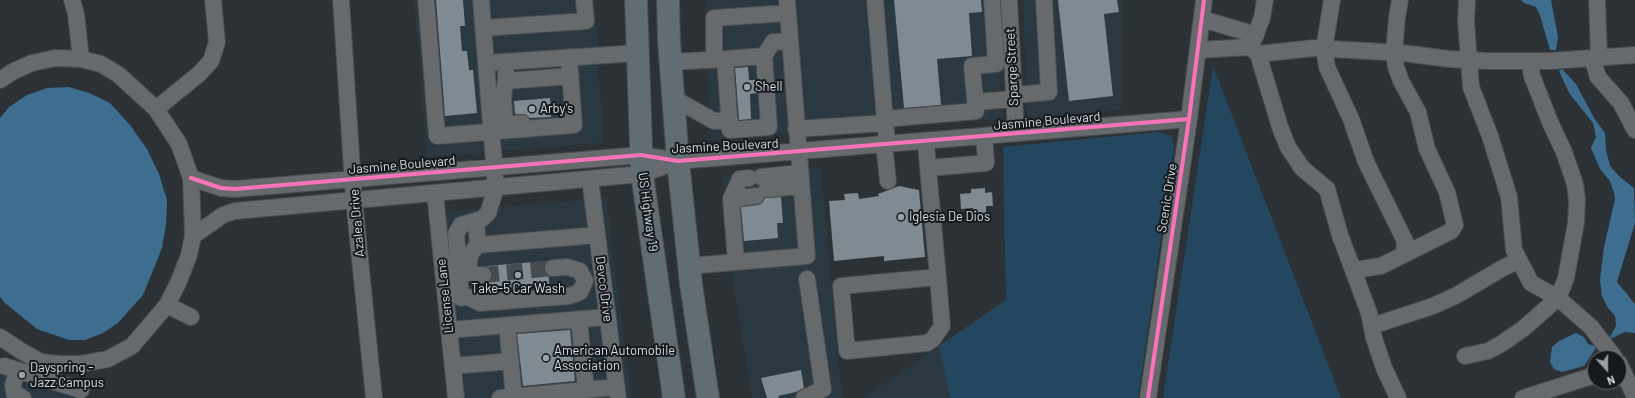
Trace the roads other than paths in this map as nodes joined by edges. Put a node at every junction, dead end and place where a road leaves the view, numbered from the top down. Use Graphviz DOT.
graph roads {
  1 [pos="72,0"];
  2 [pos="214,0"];
  3 [pos="341,0"];
  4 [pos="426,0"];
  5 [pos="481,0"];
  6 [pos="584,0"];
  7 [pos="636,0"];
  8 [pos="668,0"];
  9 [pos="875,0"];
  10 [pos="992,0"];
  11 [pos="1009,0"];
  12 [pos="1044,0"];
  13 [pos="1204,0"];
  14 [pos="1265,0"];
  15 [pos="1332,0"];
  16 [pos="1400,0"];
  17 [pos="1467,0"];
  18 [pos="1597,0"];
  19 [pos="788,7"];
  20 [pos="1202,19"];
  21 [pos="483,28"];
  22 [pos="790,41"];
  23 [pos="1255,45"];
  24 [pos="1324,49"];
  25 [pos="1198,50"];
  26 [pos="1394,52"];
  27 [pos="638,53"];
  28 [pos="1635,55"];
  29 [pos="764,56"];
  30 [pos="569,57"];
  31 [pos="1595,58"];
  32 [pos="81,59"];
  33 [pos="720,59"];
  34 [pos="1469,60"];
  35 [pos="505,61"];
  36 [pos="1530,61"];
  37 [pos="671,62"];
  38 [pos="486,63"];
  39 [pos="571,76"];
  40 [pos="0,80"];
  41 [pos="506,81"];
  42 [pos="1014,97"];
  43 [pos="673,98"];
  44 [pos="975,102"];
  45 [pos="156,109"];
  46 [pos="574,119"];
  47 [pos="769,119"];
  48 [pos="1189,119"];
  49 [pos="885,121"];
  50 [pos="796,123"];
  51 [pos="733,125"];
  52 [pos="1635,130"];
  53 [pos="492,132"];
  54 [pos="1016,133"];
  55 [pos="984,136"];
  56 [pos="926,141"];
  57 [pos="885,144"];
  58 [pos="798,151"];
  59 [pos="738,156"];
  60 [pos="678,161"];
  61 [pos="642,165"];
  62 [pos="494,167"];
  63 [pos="928,168"];
  64 [pos="192,178"];
  65 [pos="353,179"];
  66 [pos="590,179"];
  67 [pos="888,181"];
  68 [pos="801,183"];
  69 [pos="496,188"];
  70 [pos="435,193"];
  71 [pos="354,200"];
  72 [pos="476,222"];
  73 [pos="597,235"];
  74 [pos="193,236"];
  75 [pos="478,245"];
  76 [pos="1408,248"];
  77 [pos="1519,260"];
  78 [pos="736,262"];
  79 [pos="689,266"];
  80 [pos="554,268"];
  81 [pos="1354,270"];
  82 [pos="483,275"];
  83 [pos="938,277"];
  84 [pos="807,279"];
  85 [pos="458,298"];
  86 [pos="1558,298"];
  87 [pos="167,305"];
  88 [pos="191,317"];
  89 [pos="608,317"];
  90 [pos="579,319"];
  91 [pos="507,325"];
  92 [pos="1372,326"];
  93 [pos="449,330"];
  94 [pos="0,337"];
  95 [pos="1608,350"];
  96 [pos="21,351"];
  97 [pos="1465,356"];
  98 [pos="511,361"];
  99 [pos="80,364"];
  100 [pos="453,366"];
  101 [pos="7,369"];
  102 [pos="1587,378"];
  103 [pos="1627,380"];
  104 [pos="586,390"];
  105 [pos="58,391"];
  106 [pos="617,393"];
  107 [pos="81,394"];
  108 [pos="507,397"];
  109 [pos="1635,397"];
  110 [pos="23,398"];
  111 [pos="374,398"];
  112 [pos="456,398"];
  113 [pos="674,398"];
  114 [pos="708,398"];
  115 [pos="804,398"];
  116 [pos="1148,398"];
  117 [pos="1398,398"];
  118 [pos="1523,398"];
  1 -- 32 [label="street"];
  2 -- 45 [label="street"];
  3 -- 65 [label="street, Azalea Drive"];
  4 -- 53 [label="street"];
  5 -- 21 [label="street"];
  6 -- 21 [label="street"];
  7 -- 27 [label="highway, US Highway 19"];
  8 -- 37 [label="highway"];
  9 -- 49 [label="street"];
  10 -- 44 [label="street"];
  11 -- 42 [label="street, Sparge Street"];
  12 -- 42 [label="street"];
  13 -- 20 [label="street, Scenic Drive"];
  14 -- 23 [label="street"];
  15 -- 24 [label="street"];
  16 -- 26 [label="street"];
  17 -- 34 [label="street"];
  18 -- 31 [label="street"];
  19 -- 22 [label="street"];
  19 -- 33 [label="street"];
  20 -- 23 [label="street"];
  20 -- 25 [label="street, Scenic Drive"];
  21 -- 38 [label="street"];
  22 -- 29 [label="street"];
  22 -- 50 [label="street"];
  23 -- 24 [label="street"];
  23 -- 25 [label="street"];
  23 -- 81 [label="street"];
  24 -- 26 [label="street"];
  24 -- 76 [label="street"];
  25 -- 48 [label="street, Scenic Drive"];
  26 -- 34 [label="street"];
  26 -- 76 [label="street"];
  27 -- 30 [label="street"];
  27 -- 61 [label="highway, US Highway 19"];
  28 -- 31 [label="street"];
  29 -- 33 [label="street"];
  29 -- 47 [label="street"];
  30 -- 35 [label="street"];
  30 -- 39 [label="street"];
  31 -- 36 [label="street"];
  31 -- 52 [label="street"];
  32 -- 40 [label="street"];
  32 -- 45 [label="street"];
  33 -- 37 [label="street"];
  33 -- 51 [label="street"];
  34 -- 36 [label="street"];
  34 -- 77 [label="street"];
  35 -- 38 [label="street"];
  35 -- 41 [label="street"];
  36 -- 86 [label="street"];
  37 -- 43 [label="highway"];
  38 -- 53 [label="street"];
  39 -- 41 [label="street"];
  39 -- 46 [label="street"];
  41 -- 46 [label="street"];
  42 -- 44 [label="street"];
  42 -- 54 [label="street, Sparge Street"];
  43 -- 51 [label="street"];
  43 -- 60 [label="highway"];
  44 -- 49 [label="street"];
  45 -- 64 [label="street"];
  46 -- 53 [label="street"];
  47 -- 50 [label="street"];
  47 -- 51 [label="street"];
  48 -- 54 [label="street, Jasmine Boulevard"];
  48 -- 116 [label="street, Scenic Drive"];
  49 -- 50 [label="street"];
  49 -- 57 [label="street"];
  50 -- 58 [label="street"];
  51 -- 59 [label="street"];
  53 -- 62 [label="street"];
  54 -- 55 [label="street, Jasmine Boulevard"];
  55 -- 56 [label="street, Jasmine Boulevard"];
  55 -- 63 [label="street"];
  56 -- 57 [label="street, Jasmine Boulevard"];
  56 -- 63 [label="street"];
  57 -- 58 [label="street, Jasmine Boulevard"];
  57 -- 67 [label="street"];
  58 -- 59 [label="street, Jasmine Boulevard"];
  58 -- 68 [label="street"];
  59 -- 60 [label="street, Jasmine Boulevard"];
  60 -- 61 [label="street, Jasmine Boulevard"];
  60 -- 79 [label="highway"];
  61 -- 62 [label="street, Jasmine Boulevard"];
  61 -- 66 [label="street, Jasmine Boulevard"];
  61 -- 113 [label="highway, US Highway 19"];
  62 -- 65 [label="street, Jasmine Boulevard"];
  62 -- 69 [label="street"];
  63 -- 83 [label="street"];
  64 -- 65 [label="street, Jasmine Boulevard"];
  64 -- 74 [label="street"];
  65 -- 71 [label="street, Azalea Drive"];
  66 -- 69 [label="street, Jasmine Boulevard"];
  66 -- 73 [label="street, Devco Drive"];
  68 -- 78 [label="street"];
  68 -- 78 [label="street"];
  69 -- 70 [label="street, Jasmine Boulevard"];
  69 -- 72 [label="street"];
  70 -- 71 [label="street, Jasmine Boulevard"];
  70 -- 85 [label="street, License Lane"];
  71 -- 74 [label="street, Jasmine Boulevard"];
  71 -- 111 [label="street, Azalea Drive"];
  72 -- 75 [label="street"];
  72 -- 85 [label="street"];
  73 -- 75 [label="street"];
  73 -- 89 [label="street, Devco Drive"];
  74 -- 87 [label="street"];
  75 -- 82 [label="street"];
  76 -- 81 [label="street"];
  77 -- 86 [label="street"];
  77 -- 92 [label="street"];
  78 -- 79 [label="street"];
  79 -- 114 [label="highway"];
  80 -- 85 [label="street"];
  81 -- 92 [label="street"];
  83 -- 83 [label="street"];
  84 -- 115 [label="street"];
  85 -- 93 [label="street, License Lane"];
  86 -- 95 [label="street"];
  86 -- 97 [label="street"];
  87 -- 88 [label="street"];
  87 -- 99 [label="street"];
  89 -- 90 [label="street"];
  89 -- 106 [label="street, Devco Drive"];
  90 -- 91 [label="street"];
  90 -- 104 [label="street"];
  91 -- 93 [label="street"];
  91 -- 98 [label="street"];
  92 -- 117 [label="street"];
  93 -- 100 [label="street, License Lane"];
  94 -- 96 [label="street"];
  96 -- 99 [label="street"];
  96 -- 101 [label="street"];
  98 -- 100 [label="street"];
  98 -- 108 [label="street"];
  99 -- 107 [label="street"];
  100 -- 112 [label="street, License Lane"];
  101 -- 105 [label="street"];
  101 -- 110 [label="street"];
  102 -- 118 [label="street"];
  103 -- 109 [label="street"];
  104 -- 106 [label="street"];
  104 -- 108 [label="street"];
  105 -- 107 [label="street"];
}
